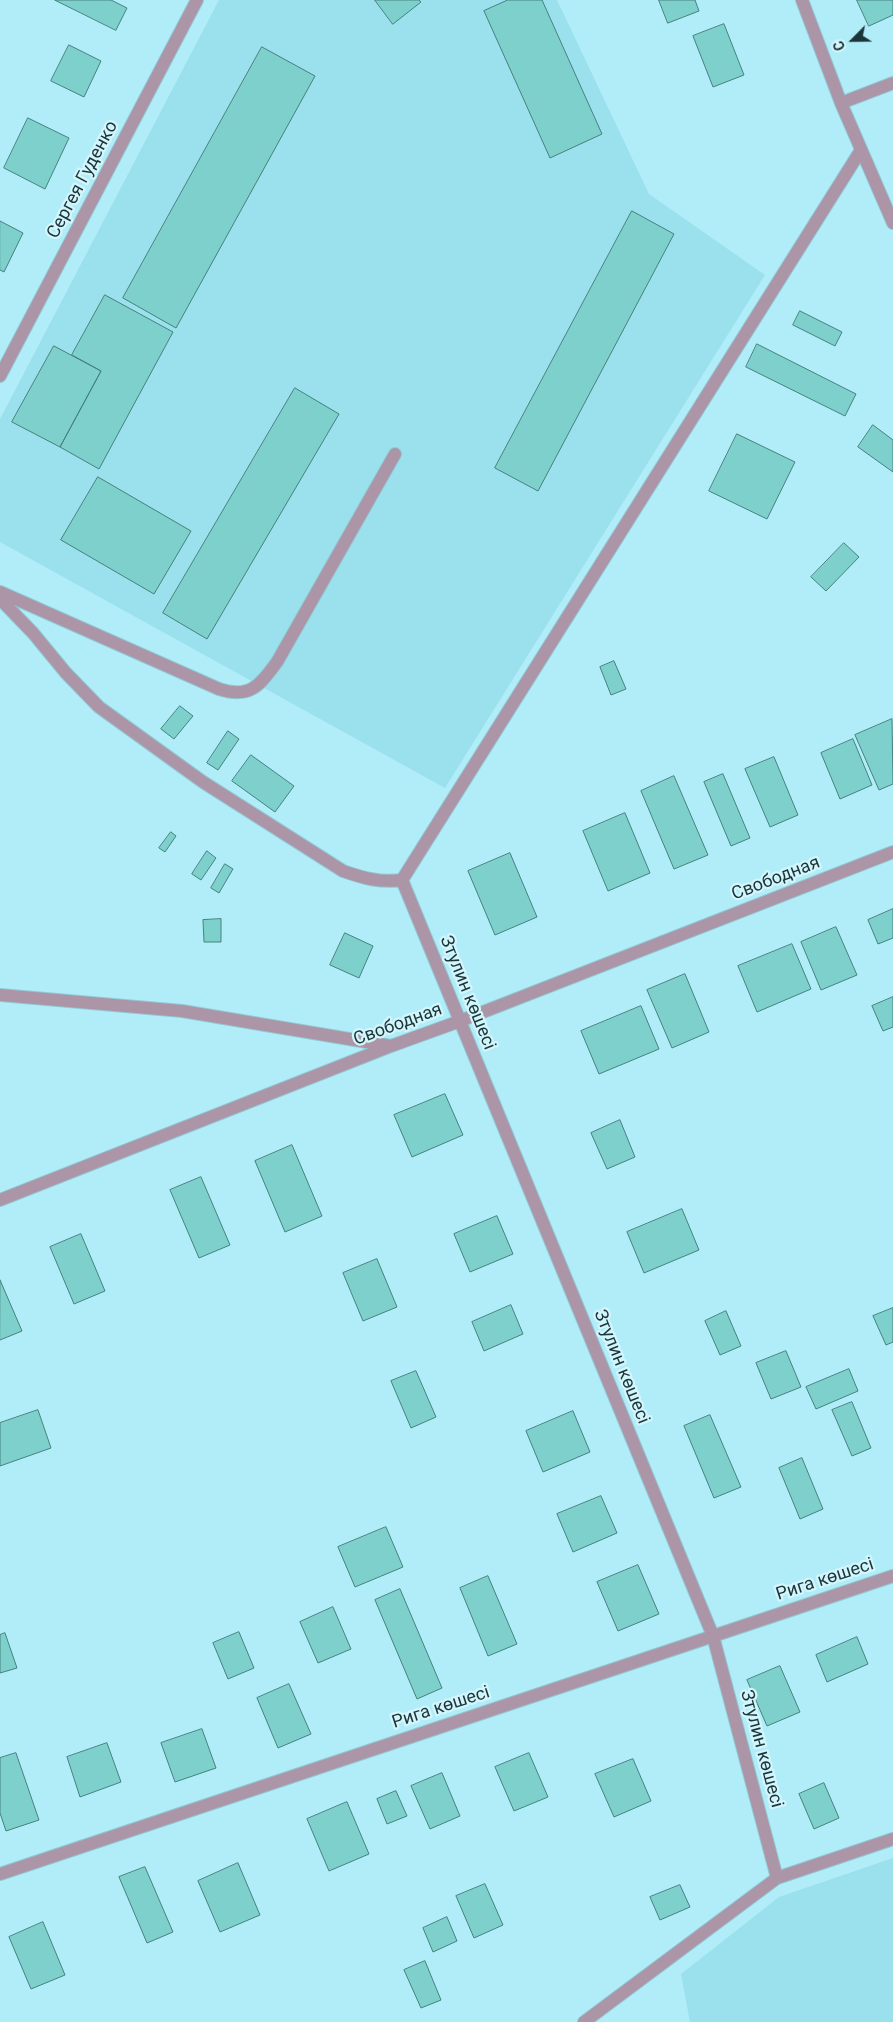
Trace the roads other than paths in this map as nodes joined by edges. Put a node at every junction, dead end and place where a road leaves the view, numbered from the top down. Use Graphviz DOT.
graph roads {
  1 [pos="197,0"];
  2 [pos="802,0"];
  3 [pos="893,82"];
  4 [pos="841,103"];
  5 [pos="862,150"];
  6 [pos="893,223"];
  7 [pos="0,376"];
  8 [pos="395,454"];
  9 [pos="0,592"];
  10 [pos="0,599"];
  11 [pos="893,852"];
  12 [pos="402,880"];
  13 [pos="0,995"];
  14 [pos="460,1021"];
  15 [pos="391,1046"];
  16 [pos="0,1200"];
  17 [pos="893,1576"];
  18 [pos="713,1636"];
  19 [pos="893,1839"];
  20 [pos="0,1874"];
  21 [pos="777,1878"];
  22 [pos="584,2022"];
  1 -- 7 [label="street, Сергея Гуденко"];
  2 -- 4 [label="street"];
  3 -- 4 [label="street"];
  4 -- 5 [label="street"];
  5 -- 6 [label="street"];
  5 -- 12 [label="street"];
  8 -- 9 [label="street"];
  10 -- 12 [label="street"];
  11 -- 14 [label="street, Свободная"];
  12 -- 14 [label="street, Зтулин көшесі"];
  13 -- 15 [label="street"];
  14 -- 15 [label="street, Свободная"];
  14 -- 18 [label="street, Зтулин көшесі"];
  15 -- 16 [label="street, Свободная"];
  17 -- 18 [label="street, Рига көшесі"];
  18 -- 20 [label="street, Рига көшесі"];
  18 -- 21 [label="street, Зтулин көшесі"];
  19 -- 21 [label="street"];
  21 -- 22 [label="street"];
}
